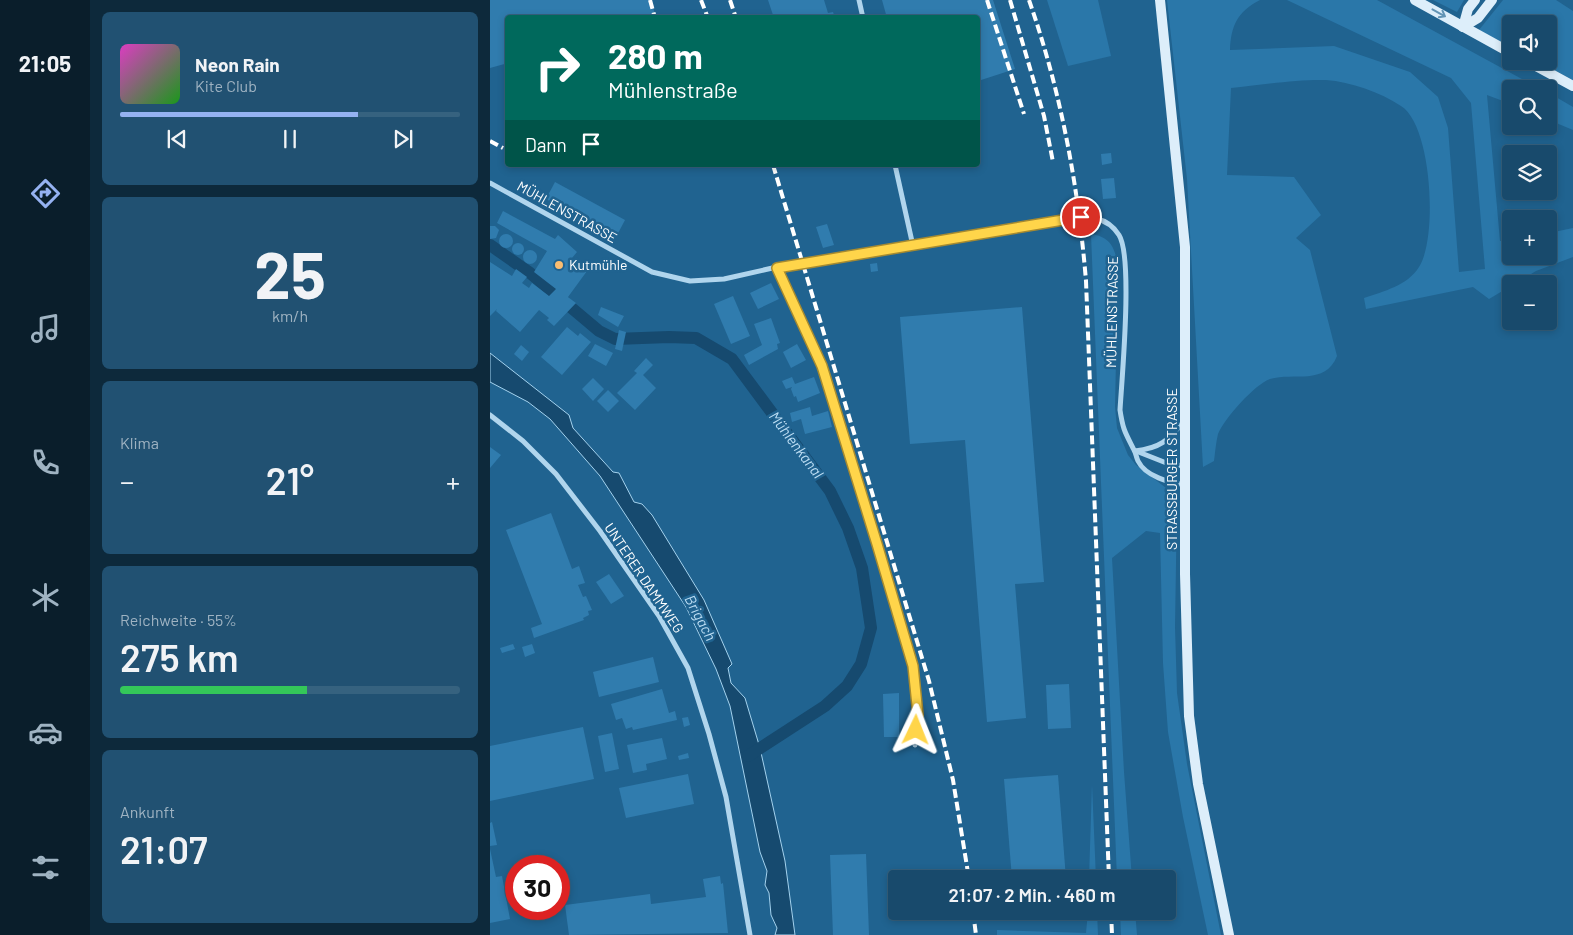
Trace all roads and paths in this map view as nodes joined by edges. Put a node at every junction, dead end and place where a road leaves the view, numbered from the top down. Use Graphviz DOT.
graph roads {
  1 [pos="859,0"];
  2 [pos="1160,0"];
  3 [pos="1415,0"];
  4 [pos="1475,0"];
  5 [pos="1492,0"];
  6 [pos="862,15"];
  7 [pos="1463,27"];
  8 [pos="1502,47"];
  9 [pos="1544,70"];
  10 [pos="1573,86"];
  11 [pos="895,167"];
  12 [pos="490,182"];
  13 [pos="913,246"];
  14 [pos="777,268"];
  15 [pos="490,415"];
  16 [pos="1185,419"];
  17 [pos="1135,451"];
  18 [pos="1185,466"];
  19 [pos="1185,484"];
  20 [pos="914,745"];
  21 [pos="750,935"];
  22 [pos="1229,935"];
  1 -- 6 [label="street"];
  2 -- 16 [label="main road, STRASSBURGER STRASSE"];
  3 -- 7 [label="main road, one-way"];
  4 -- 7 [label="main road"];
  5 -- 7 [label="main road"];
  7 -- 8 [label="main road"];
  9 -- 10 [label="main road"];
  11 -- 13 [label="street"];
  12 -- 14 [label="street, MÜHLENSTRASSE"];
  13 -- 14 [label="street, MÜHLENSTRASSE"];
  13 -- 17 [label="street, MÜHLENSTRASSE"];
  14 -- 20 [label="street"];
  15 -- 21 [label="street, UNTERER DAMMWEG"];
  16 -- 17 [label="street"];
  16 -- 18 [label="main road, STRASSBURGER STRASSE"];
  17 -- 18 [label="street"];
  17 -- 19 [label="street, MÜHLENSTRASSE"];
  18 -- 19 [label="main road, STRASSBURGER STRASSE"];
  19 -- 22 [label="main road, STRASSBURGER STRASSE"];
}
